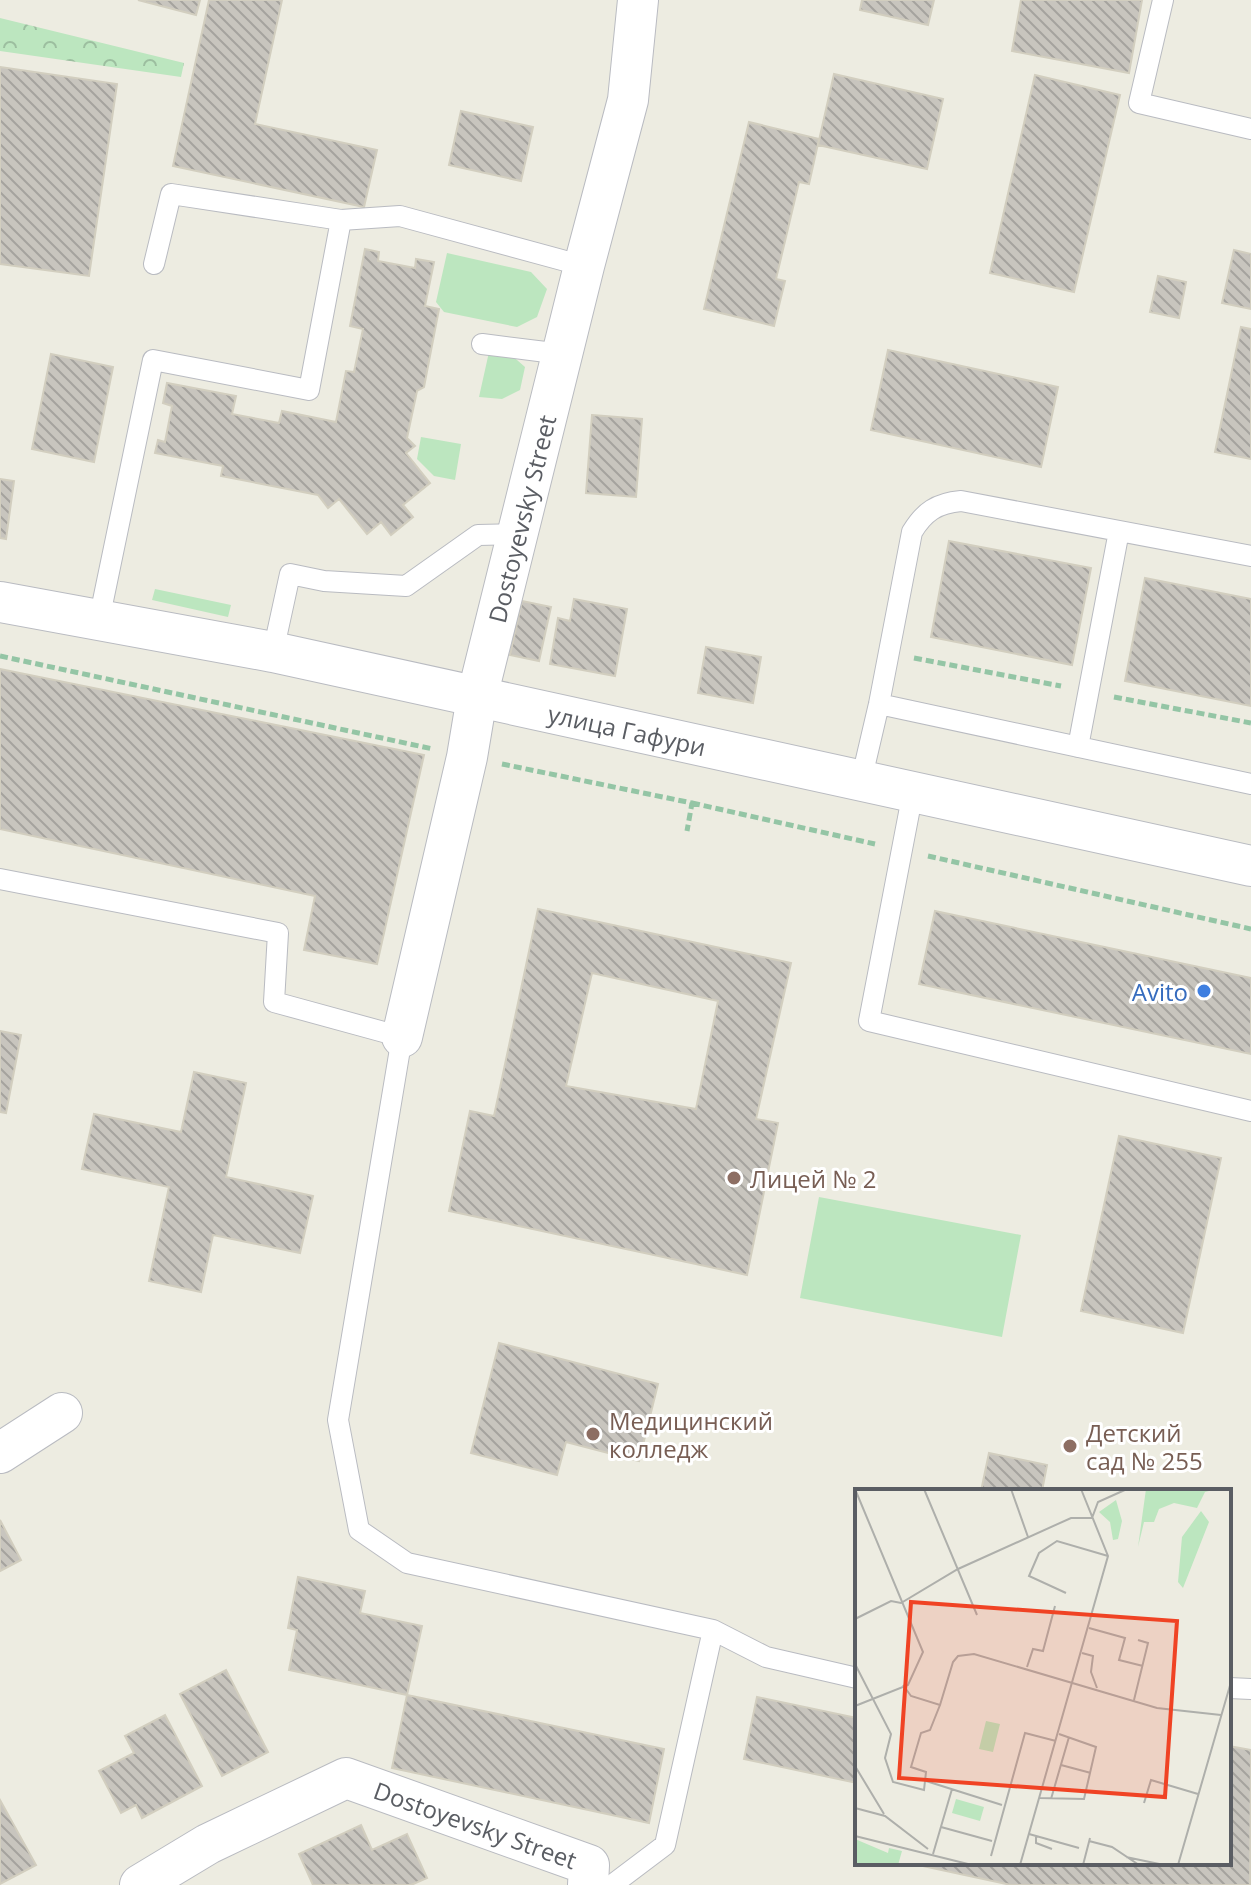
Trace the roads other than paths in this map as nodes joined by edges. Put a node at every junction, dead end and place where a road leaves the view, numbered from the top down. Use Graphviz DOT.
graph roads {
  1 [pos="638,0"];
  2 [pos="1163,0"];
  3 [pos="1251,129"];
  4 [pos="341,220"];
  5 [pos="154,264"];
  6 [pos="584,266"];
  7 [pos="482,344"];
  8 [pos="562,354"];
  9 [pos="1119,531"];
  10 [pos="517,534"];
  11 [pos="1251,556"];
  12 [pos="0,602"];
  13 [pos="99,620"];
  14 [pos="273,652"];
  15 [pos="477,697"];
  16 [pos="879,704"];
  17 [pos="1078,747"];
  18 [pos="861,781"];
  19 [pos="1251,784"];
  20 [pos="913,792"];
  21 [pos="1251,866"];
  22 [pos="0,879"];
  23 [pos="402,1037"];
  24 [pos="1251,1111"];
  25 [pos="62,1413"];
  26 [pos="0,1453"];
  27 [pos="713,1630"];
  28 [pos="855,1678"];
  29 [pos="1231,1688"];
  30 [pos="1251,1689"];
  31 [pos="140,1885"];
  32 [pos="588,1885"];
  33 [pos="612,1885"];
  1 -- 6 [label="street, Dostoyevsky Street"];
  2 -- 3 [label="lane"];
  4 -- 5 [label="lane"];
  4 -- 6 [label="lane"];
  4 -- 13 [label="lane"];
  6 -- 8 [label="street, Dostoyevsky Street"];
  7 -- 8 [label="lane"];
  8 -- 10 [label="street, Dostoyevsky Street"];
  9 -- 11 [label="lane"];
  9 -- 16 [label="lane"];
  9 -- 17 [label="lane"];
  10 -- 14 [label="lane"];
  10 -- 15 [label="street, Dostoyevsky Street"];
  12 -- 13 [label="street, улица Гафури"];
  13 -- 14 [label="street, улица Гафури"];
  14 -- 15 [label="street, улица Гафури"];
  15 -- 18 [label="street, улица Гафури"];
  15 -- 23 [label="street, Dostoyevsky Street"];
  16 -- 17 [label="lane"];
  16 -- 18 [label="lane"];
  17 -- 19 [label="lane"];
  18 -- 20 [label="street, улица Гафури"];
  20 -- 21 [label="street, улица Гафури"];
  20 -- 24 [label="lane"];
  22 -- 23 [label="lane"];
  23 -- 27 [label="lane"];
  25 -- 26 [label="street"];
  27 -- 28 [label="lane"];
  27 -- 33 [label="lane"];
  29 -- 30 [label="lane"];
  31 -- 32 [label="street, Dostoyevsky Street"];
}
